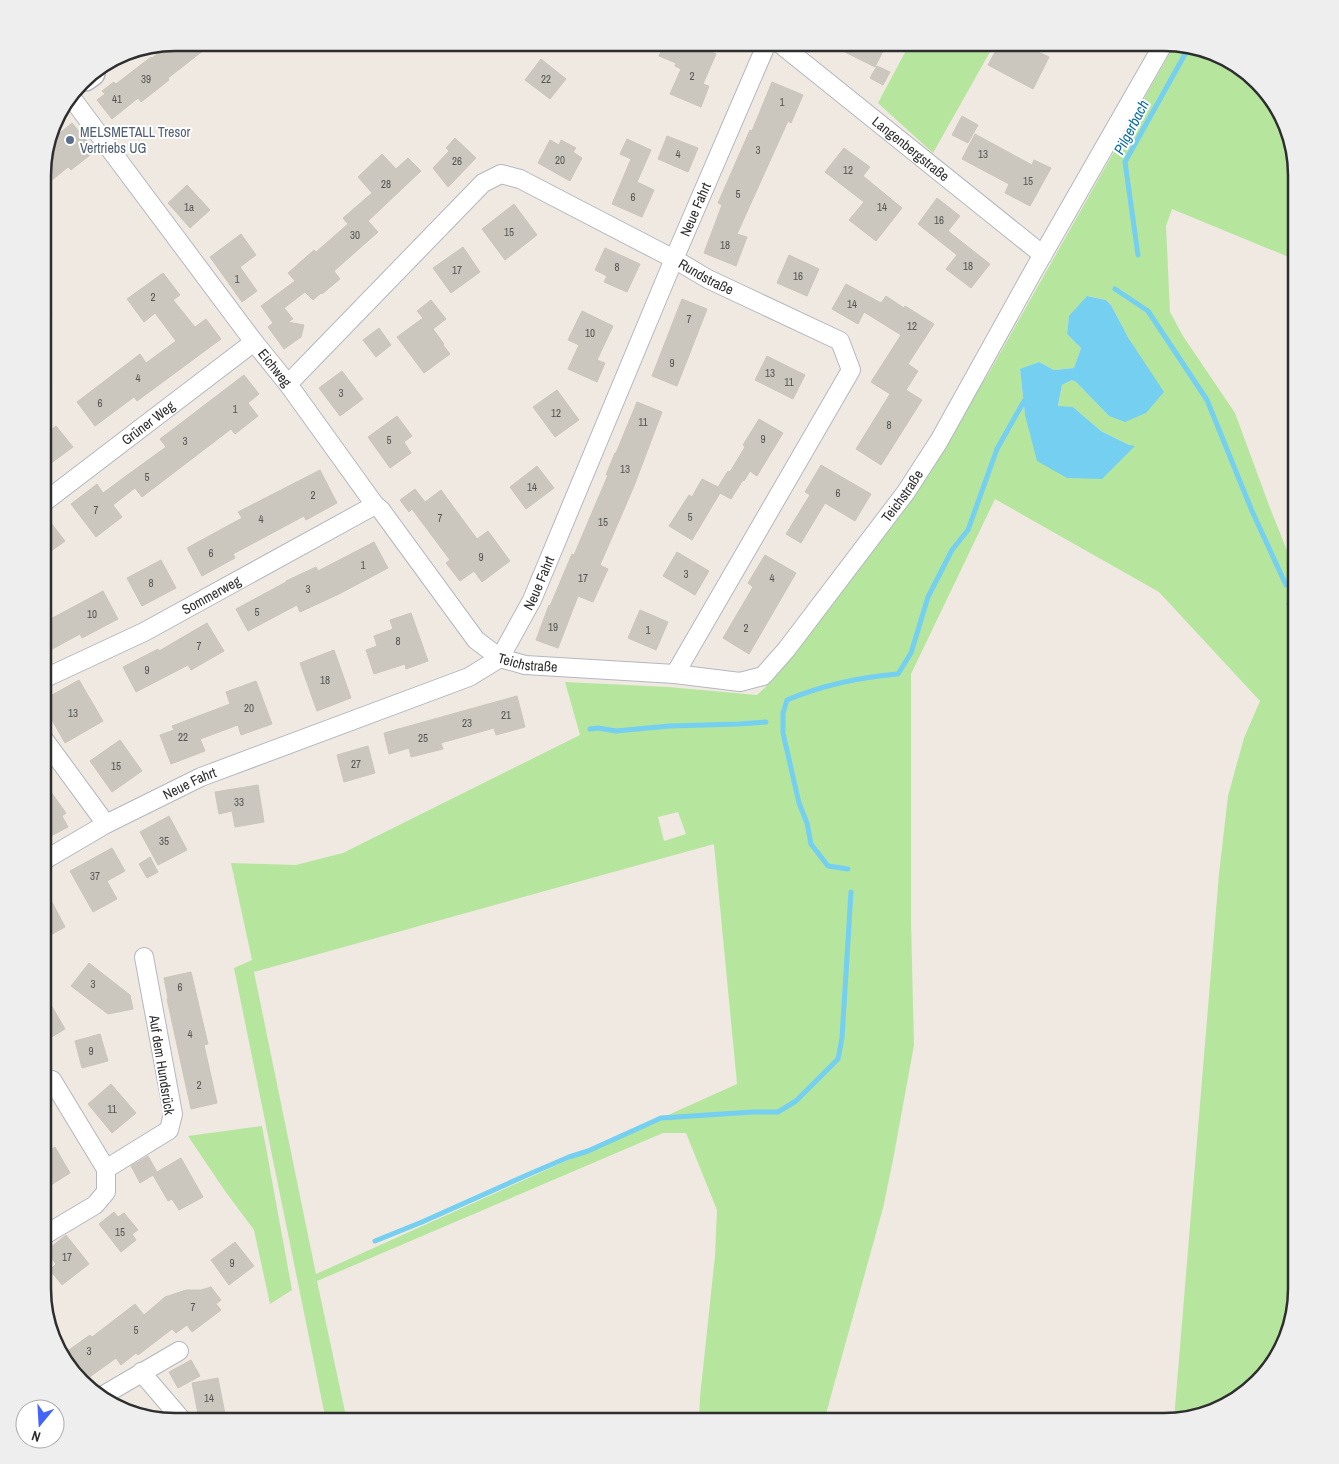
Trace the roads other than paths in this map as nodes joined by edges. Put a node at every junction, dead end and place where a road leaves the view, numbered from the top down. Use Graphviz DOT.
graph roads {
  1 [pos="762,52"];
  2 [pos="790,52"];
  3 [pos="1159,52"];
  4 [pos="75,102"];
  5 [pos="1043,255"];
  6 [pos="674,259"];
  7 [pos="254,342"];
  8 [pos="288,384"];
  9 [pos="52,495"];
  10 [pos="375,505"];
  11 [pos="476,640"];
  12 [pos="500,658"];
  13 [pos="676,674"];
  14 [pos="52,675"];
  15 [pos="51,750"];
  16 [pos="106,824"];
  17 [pos="51,856"];
  18 [pos="144,957"];
  19 [pos="51,1080"];
  20 [pos="106,1169"];
  21 [pos="51,1231"];
  22 [pos="179,1351"];
  23 [pos="141,1372"];
  24 [pos="107,1393"];
  25 [pos="175,1413"];
  1 -- 6 [label="street, Neue Fahrt"];
  2 -- 5 [label="street, Langenbergstraße"];
  3 -- 5 [label="street, Teichstraße"];
  4 -- 7 [label="street, Eichweg"];
  5 -- 13 [label="street, Teichstraße"];
  6 -- 8 [label="street, Rundstraße"];
  6 -- 12 [label="street, Neue Fahrt"];
  6 -- 13 [label="street, Rundstraße"];
  7 -- 8 [label="street, Eichweg"];
  7 -- 9 [label="street, Grüner Weg"];
  8 -- 10 [label="street, Eichweg"];
  10 -- 11 [label="street, Eichweg"];
  10 -- 14 [label="street, Sommerweg"];
  11 -- 12 [label="street, Teichstraße"];
  12 -- 13 [label="street, Teichstraße"];
  12 -- 16 [label="street, Neue Fahrt"];
  15 -- 16 [label="street"];
  16 -- 17 [label="street, Neue Fahrt"];
  18 -- 20 [label="street, Auf dem Hundsrück"];
  19 -- 20 [label="street"];
  20 -- 21 [label="street"];
  22 -- 23 [label="street"];
  23 -- 24 [label="street"];
  23 -- 25 [label="street"];
}
